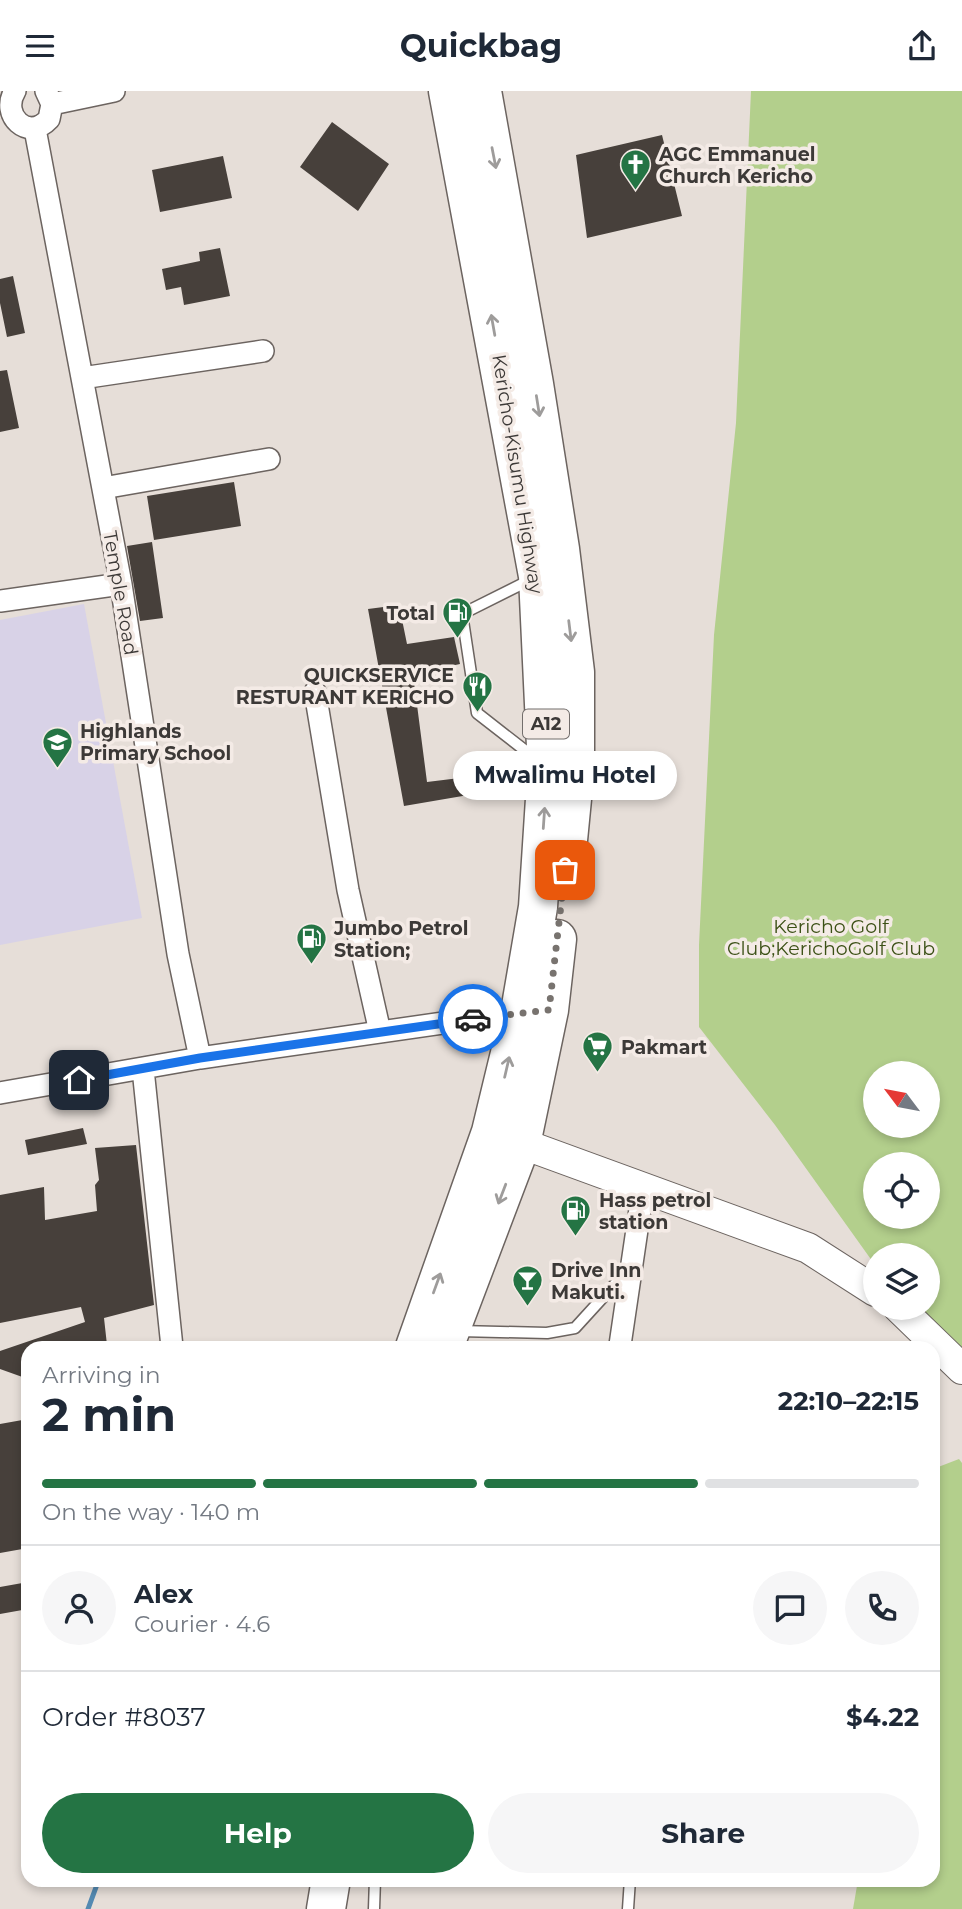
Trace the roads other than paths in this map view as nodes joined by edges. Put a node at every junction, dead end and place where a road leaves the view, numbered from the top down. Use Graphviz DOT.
graph roads {
  1 [pos="114,91"];
  2 [pos="448,91"];
  3 [pos="482,91"];
  4 [pos="49,97"];
  5 [pos="8,104"];
  6 [pos="35,129"];
  7 [pos="263,351"];
  8 [pos="82,379"];
  9 [pos="269,459"];
  10 [pos="103,488"];
  11 [pos="538,576"];
  12 [pos="121,584"];
  13 [pos="0,601"];
  14 [pos="315,692"];
  15 [pos="547,768"];
  16 [pos="534,1011"];
  17 [pos="380,1032"];
  18 [pos="200,1058"];
  19 [pos="142,1069"];
  20 [pos="0,1093"];
  21 [pos="506,1138"];
  22 [pos="643,1189"];
  23 [pos="632,1265"];
  24 [pos="863,1283"];
  25 [pos="911,1320"];
  26 [pos="446,1339"];
  27 [pos="171,1341"];
  28 [pos="418,1341"];
  29 [pos="621,1341"];
  30 [pos="933,1341"];
  31 [pos="940,1348"];
  32 [pos="962,1369"];
  33 [pos="330,1887"];
  34 [pos="375,1887"];
  35 [pos="629,1887"];
  36 [pos="326,1909"];
  37 [pos="374,1909"];
  38 [pos="628,1909"];
  1 -- 4 [label="street"];
  11 -- 2 [label="highway, Kericho-Kisumu Highway / A12, one-way"];
  3 -- 16 [label="highway, Kericho-Kisumu Highway / A12, one-way"];
  4 -- 6 [label="street"];
  5 -- 6 [label="street"];
  6 -- 8 [label="street, Temple Road"];
  7 -- 8 [label="street"];
  8 -- 10 [label="street, Temple Road"];
  9 -- 10 [label="street"];
  10 -- 12 [label="street, Temple Road"];
  11 -- 15 [label="highway, Kericho-Kisumu Highway / A12"];
  11 -- 15 [label="lane"];
  12 -- 13 [label="street"];
  12 -- 18 [label="street, Temple Road"];
  14 -- 17 [label="street"];
  16 -- 15 [label="highway, Kericho-Kisumu Highway / A12, one-way"];
  16 -- 17 [label="street"];
  16 -- 21 [label="highway, Kericho-Kisumu Highway / A12"];
  17 -- 18 [label="street"];
  18 -- 19 [label="street"];
  19 -- 20 [label="street"];
  19 -- 27 [label="street"];
  21 -- 22 [label="street"];
  21 -- 26 [label="highway, Kericho-Kisumu Highway / A12, one-way"];
  28 -- 21 [label="highway, Kericho-Kisumu Highway / A12, one-way"];
  22 -- 23 [label="street"];
  22 -- 24 [label="street"];
  23 -- 26 [label="lane"];
  23 -- 29 [label="street"];
  25 -- 30 [label="street"];
  31 -- 32 [label="street"];
  33 -- 36 [label="highway"];
  34 -- 37 [label="lane"];
  35 -- 38 [label="lane"];
}
